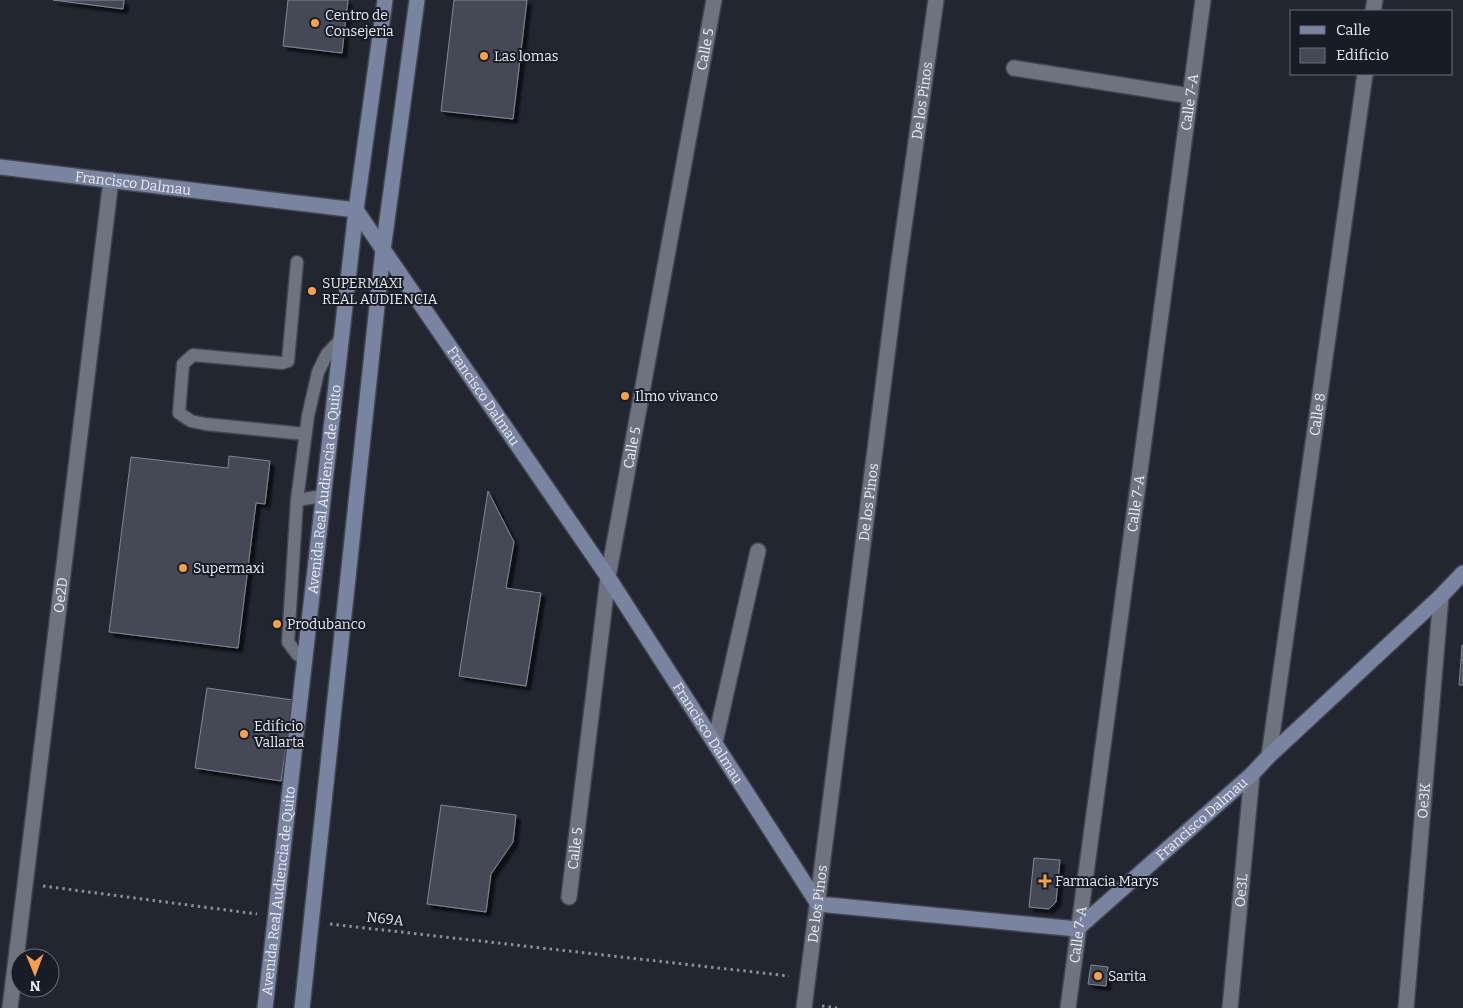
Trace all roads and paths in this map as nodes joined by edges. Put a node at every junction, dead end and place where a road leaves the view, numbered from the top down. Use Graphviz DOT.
graph roads {
  1 [pos="385,0"];
  2 [pos="417,0"];
  3 [pos="714,0"];
  4 [pos="936,0"];
  5 [pos="1203,0"];
  6 [pos="1014,68"];
  7 [pos="1364,75"];
  8 [pos="1190,96"];
  9 [pos="0,167"];
  10 [pos="111,180"];
  11 [pos="356,210"];
  12 [pos="383,250"];
  13 [pos="297,262"];
  14 [pos="341,339"];
  15 [pos="305,434"];
  16 [pos="324,496"];
  17 [pos="297,500"];
  18 [pos="758,551"];
  19 [pos="1463,573"];
  20 [pos="608,577"];
  21 [pos="1441,596"];
  22 [pos="304,660"];
  23 [pos="715,742"];
  24 [pos="1268,756"];
  25 [pos="1252,774"];
  26 [pos="25,884"];
  27 [pos="569,897"];
  28 [pos="818,904"];
  29 [pos="275,917"];
  30 [pos="312,922"];
  31 [pos="1077,930"];
  32 [pos="769,974"];
  33 [pos="804,1006"];
  34 [pos="10,1008"];
  35 [pos="265,1008"];
  36 [pos="302,1008"];
  37 [pos="1068,1008"];
  38 [pos="1230,1008"];
  39 [pos="1406,1008"];
  1 -- 11 [label="main road, Avenida Real Audiencia de Quito"];
  2 -- 12 [label="main road"];
  3 -- 20 [label="street, Calle 5"];
  4 -- 28 [label="street, De los Pinos"];
  5 -- 8 [label="street, Calle 7-A"];
  6 -- 8 [label="street"];
  7 -- 24 [label="street, Calle 8"];
  8 -- 31 [label="street, Calle 7-A"];
  9 -- 10 [label="main road, Francisco Dalmau"];
  10 -- 11 [label="main road, Francisco Dalmau"];
  10 -- 26 [label="street, Oe2D"];
  11 -- 12 [label="main road, Francisco Dalmau"];
  11 -- 14 [label="main road, Avenida Real Audiencia de Quito"];
  12 -- 20 [label="main road, Francisco Dalmau"];
  12 -- 30 [label="main road"];
  13 -- 15 [label="lane"];
  14 -- 15 [label="lane"];
  14 -- 16 [label="main road, Avenida Real Audiencia de Quito"];
  15 -- 17 [label="lane"];
  16 -- 17 [label="lane"];
  16 -- 22 [label="main road, Avenida Real Audiencia de Quito"];
  17 -- 22 [label="lane"];
  18 -- 23 [label="street"];
  19 -- 21 [label="main road, Francisco Dalmau"];
  20 -- 23 [label="main road, Francisco Dalmau"];
  20 -- 27 [label="street, Calle 5"];
  21 -- 24 [label="main road, Francisco Dalmau"];
  21 -- 39 [label="street, Oe3K"];
  22 -- 29 [label="main road, Avenida Real Audiencia de Quito"];
  23 -- 28 [label="main road, Francisco Dalmau"];
  24 -- 25 [label="main road, Francisco Dalmau"];
  25 -- 31 [label="main road, Francisco Dalmau"];
  25 -- 38 [label="street, Oe3L"];
  26 -- 29 [label="path"];
  26 -- 34 [label="street, Oe2D"];
  28 -- 31 [label="main road"];
  28 -- 33 [label="street, De los Pinos"];
  29 -- 35 [label="main road, Avenida Real Audiencia de Quito"];
  30 -- 32 [label="path, N69A"];
  30 -- 36 [label="main road"];
  31 -- 37 [label="street, Calle 7-A"];
}
